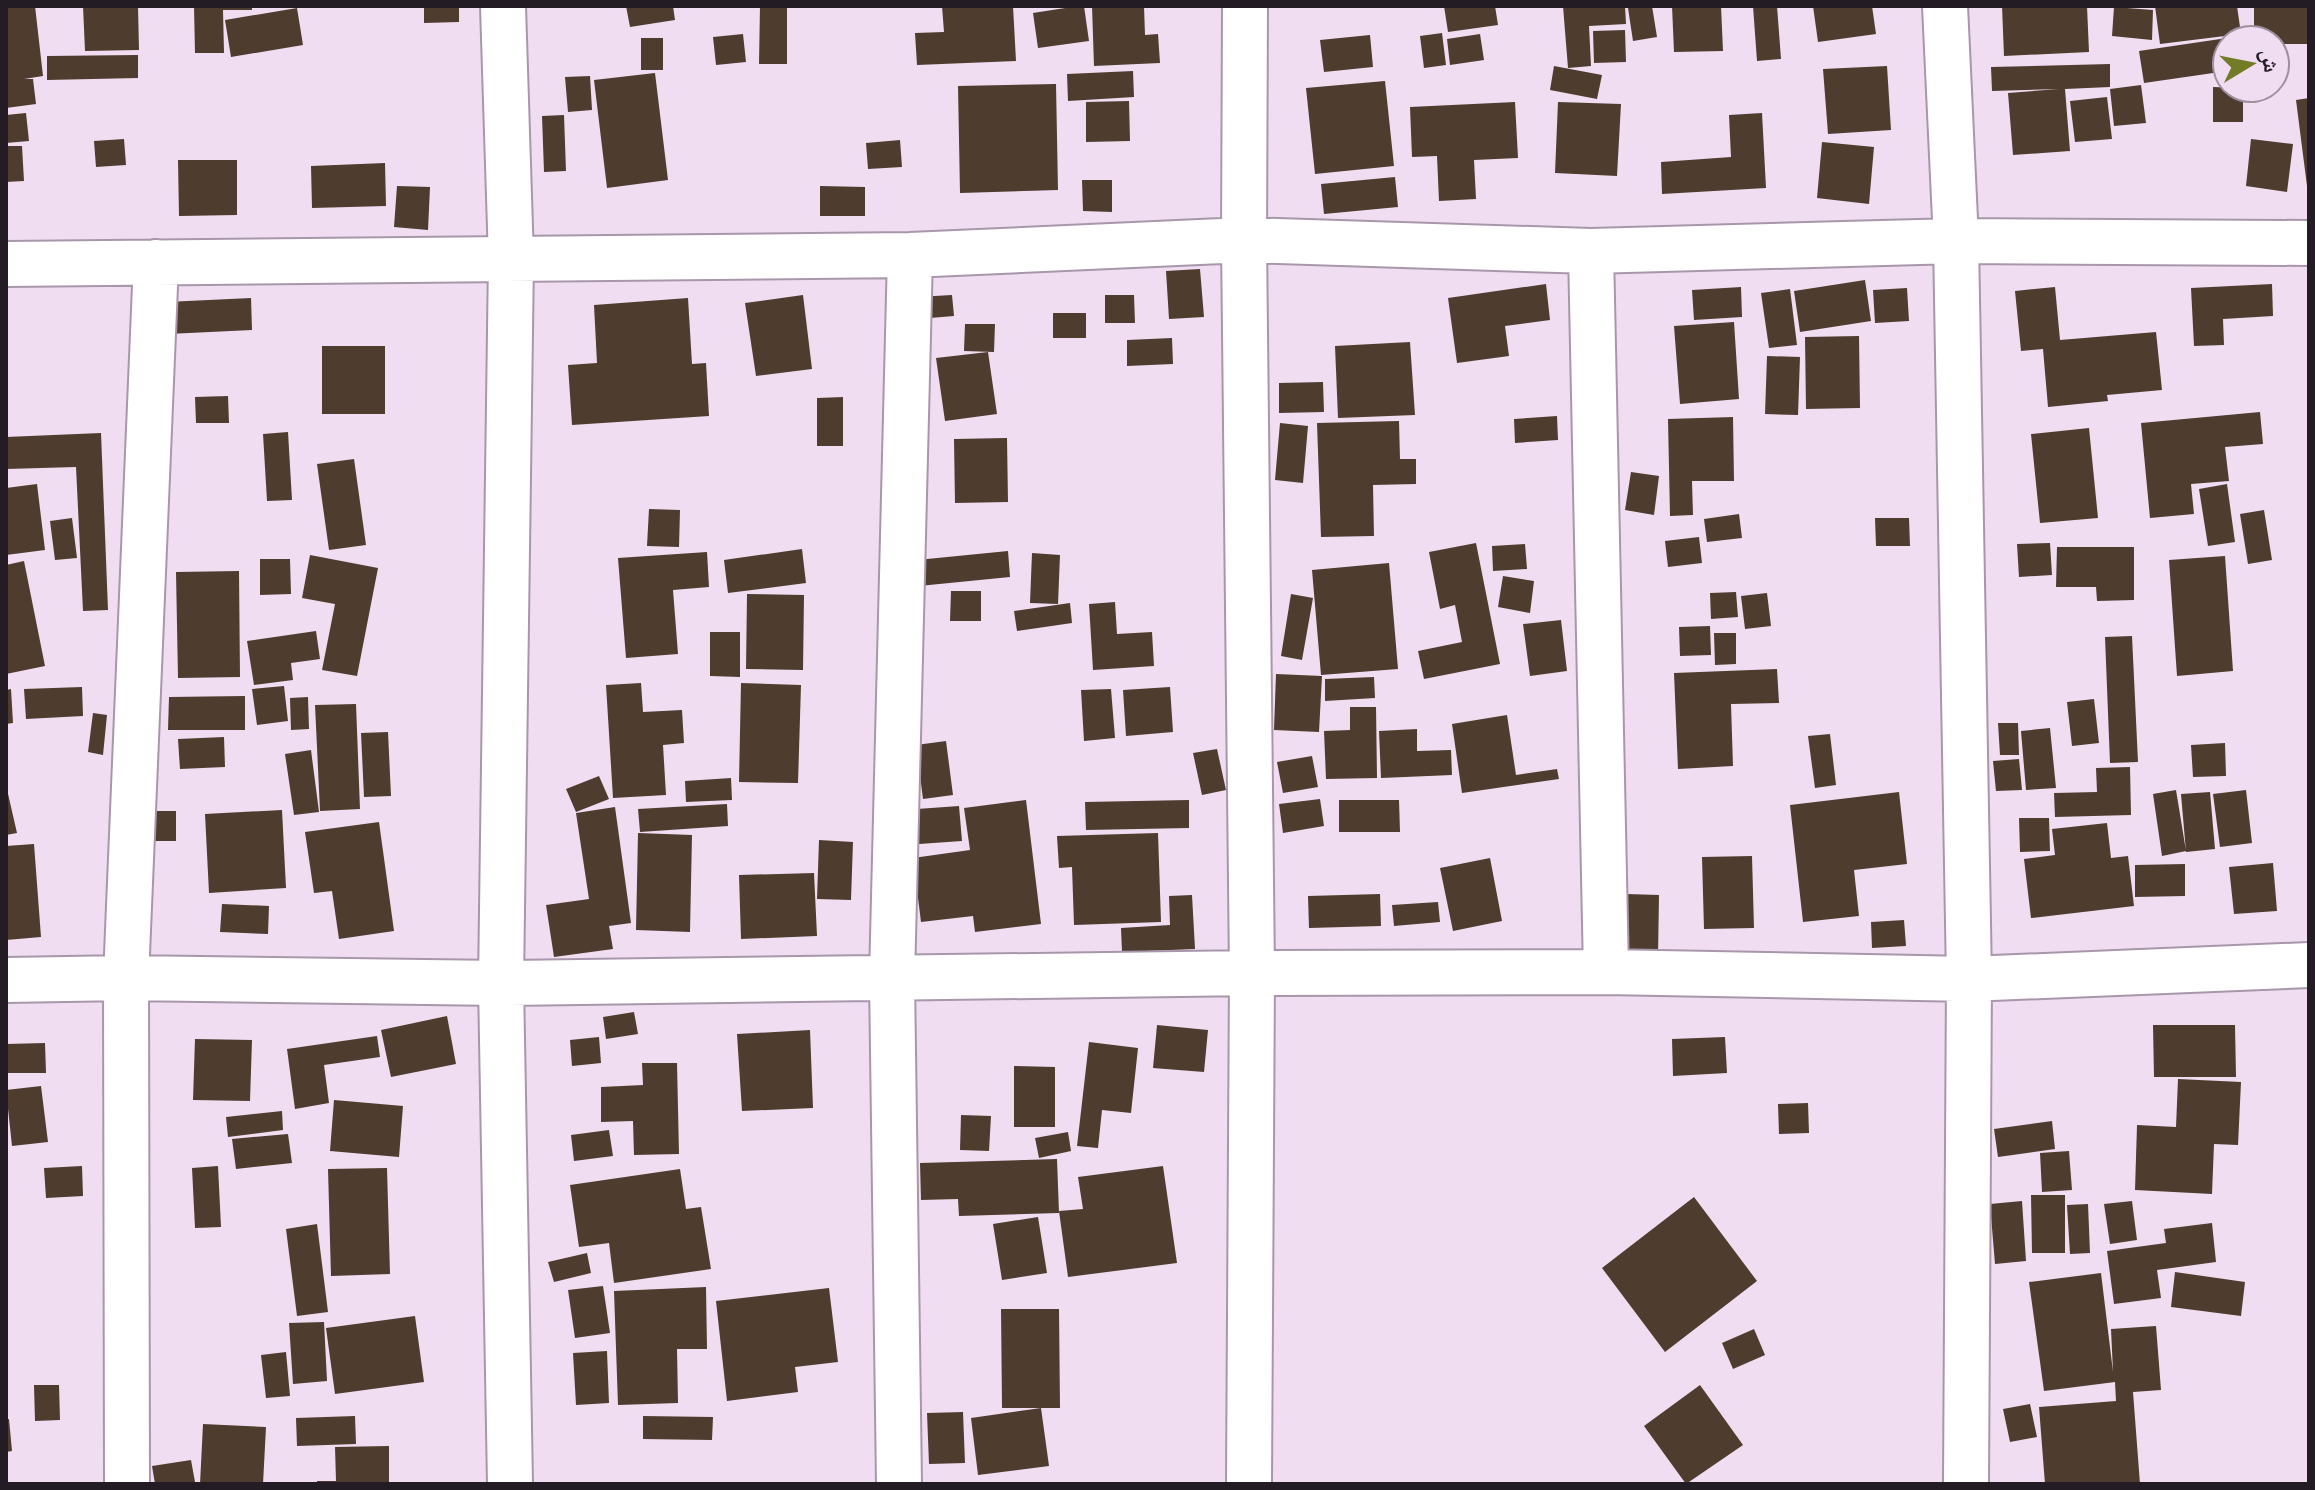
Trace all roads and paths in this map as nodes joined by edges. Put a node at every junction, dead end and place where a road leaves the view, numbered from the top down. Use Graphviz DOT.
graph roads {
  1 [pos="503,6"];
  2 [pos="1245,6"];
  3 [pos="1945,6"];
  4 [pos="1244,240"];
  5 [pos="1956,241"];
  6 [pos="2309,243"];
  7 [pos="1591,251"];
  8 [pos="910,255"];
  9 [pos="511,259"];
  10 [pos="156,262"];
  11 [pos="6,264"];
  12 [pos="2309,965"];
  13 [pos="1606,972"];
  14 [pos="1252,973"];
  15 [pos="126,978"];
  16 [pos="892,978"];
  17 [pos="1969,979"];
  18 [pos="6,980"];
  19 [pos="501,983"];
  20 [pos="127,1484"];
  21 [pos="510,1484"];
  22 [pos="899,1484"];
  23 [pos="1249,1484"];
  24 [pos="1966,1484"];
  1 -- 9 [label="street"];
  2 -- 4 [label="street"];
  3 -- 5 [label="street"];
  4 -- 7 [label="street"];
  4 -- 8 [label="street"];
  4 -- 14 [label="street"];
  5 -- 6 [label="street"];
  5 -- 7 [label="street"];
  5 -- 17 [label="street"];
  7 -- 13 [label="street"];
  8 -- 9 [label="street"];
  8 -- 16 [label="street"];
  9 -- 10 [label="street"];
  9 -- 19 [label="street"];
  10 -- 11 [label="street"];
  10 -- 15 [label="street"];
  12 -- 17 [label="street"];
  13 -- 14 [label="street"];
  13 -- 17 [label="street"];
  14 -- 16 [label="street"];
  14 -- 23 [label="street"];
  15 -- 18 [label="street"];
  15 -- 19 [label="street"];
  15 -- 20 [label="street"];
  16 -- 19 [label="street"];
  16 -- 22 [label="street"];
  17 -- 24 [label="street"];
  19 -- 21 [label="street"];
}
